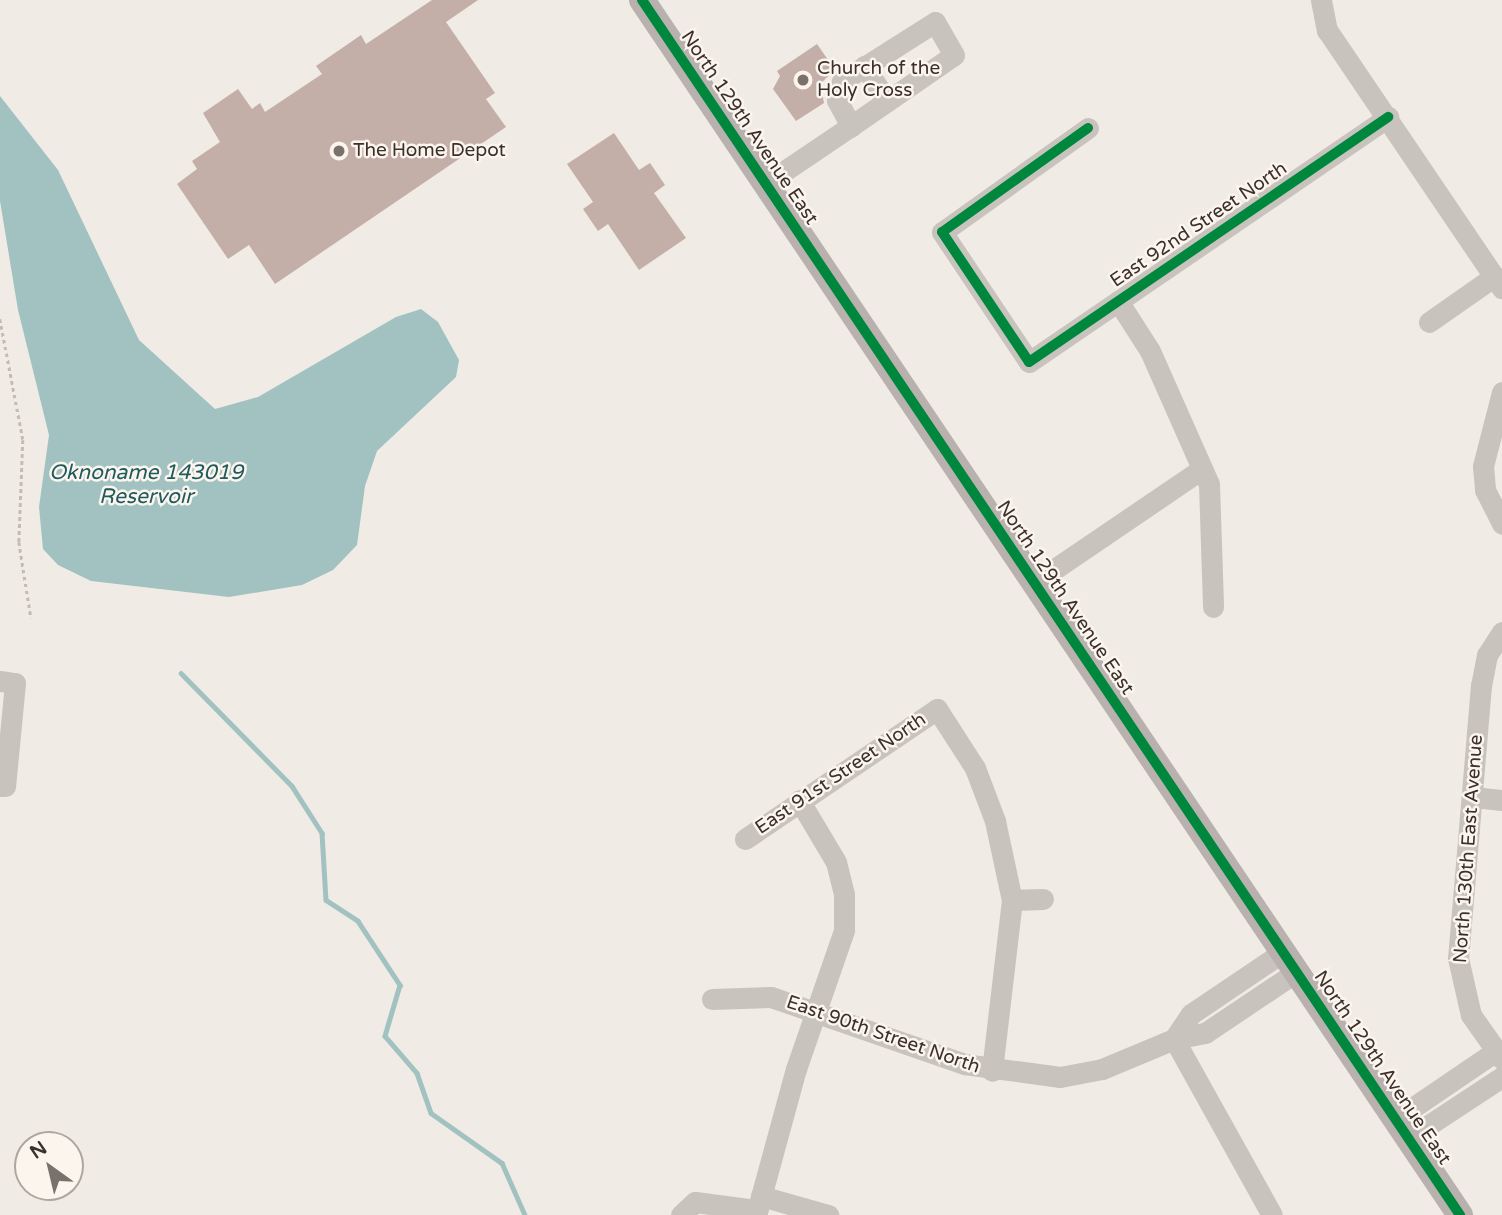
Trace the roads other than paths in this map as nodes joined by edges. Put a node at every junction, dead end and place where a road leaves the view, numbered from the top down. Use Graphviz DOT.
graph roads {
  1 [pos="642,0"];
  2 [pos="1321,0"];
  3 [pos="863,66"];
  4 [pos="887,101"];
  5 [pos="1388,117"];
  6 [pos="851,126"];
  7 [pos="1088,128"];
  8 [pos="765,184"];
  9 [pos="1498,282"];
  10 [pos="1118,301"];
  11 [pos="1429,321"];
  12 [pos="1502,392"];
  13 [pos="1202,469"];
  14 [pos="1502,524"];
  15 [pos="1034,583"];
  16 [pos="1213,607"];
  17 [pos="1502,632"];
  18 [pos="0,681"];
  19 [pos="0,786"];
  20 [pos="1473,797"];
  21 [pos="799,800"];
  22 [pos="1502,800"];
  23 [pos="746,839"];
  24 [pos="1043,899"];
  25 [pos="1012,900"];
  26 [pos="1289,962"];
  27 [pos="712,999"];
  28 [pos="817,1010"];
  29 [pos="1174,1039"];
  30 [pos="1499,1055"];
  31 [pos="992,1071"];
  32 [pos="1502,1077"];
  33 [pos="1402,1129"];
  34 [pos="758,1207"];
  35 [pos="681,1215"];
  36 [pos="828,1215"];
  37 [pos="1272,1215"];
  38 [pos="1460,1215"];
  1 -- 8 [label="main road, North 129th Avenue East"];
  2 -- 5 [label="street"];
  3 -- 4 [label="street"];
  3 -- 4 [label="street"];
  3 -- 6 [label="street"];
  4 -- 6 [label="street"];
  5 -- 9 [label="street"];
  5 -- 10 [label="street, East 92nd Street North"];
  6 -- 8 [label="street"];
  7 -- 10 [label="street, East 92nd Street North"];
  8 -- 15 [label="main road, North 129th Avenue East"];
  9 -- 11 [label="street"];
  10 -- 13 [label="street"];
  12 -- 14 [label="street"];
  13 -- 15 [label="street"];
  13 -- 16 [label="street"];
  15 -- 26 [label="main road, North 129th Avenue East"];
  17 -- 20 [label="street, North 130th East Avenue"];
  18 -- 19 [label="street"];
  20 -- 22 [label="street"];
  20 -- 30 [label="street, North 130th East Avenue"];
  21 -- 23 [label="street, East 91st Street North"];
  21 -- 25 [label="street, East 91st Street North"];
  21 -- 28 [label="street"];
  24 -- 25 [label="street"];
  25 -- 31 [label="street"];
  26 -- 29 [label="street, East 90th Street North"];
  26 -- 33 [label="main road, North 129th Avenue East"];
  27 -- 28 [label="street, East 90th Street North"];
  28 -- 31 [label="street, East 90th Street North"];
  28 -- 34 [label="street"];
  29 -- 31 [label="street, East 90th Street North"];
  29 -- 37 [label="street"];
  30 -- 33 [label="street"];
  32 -- 33 [label="street"];
  33 -- 38 [label="main road, North 129th Avenue East"];
  34 -- 35 [label="street"];
  34 -- 36 [label="street"];
}
